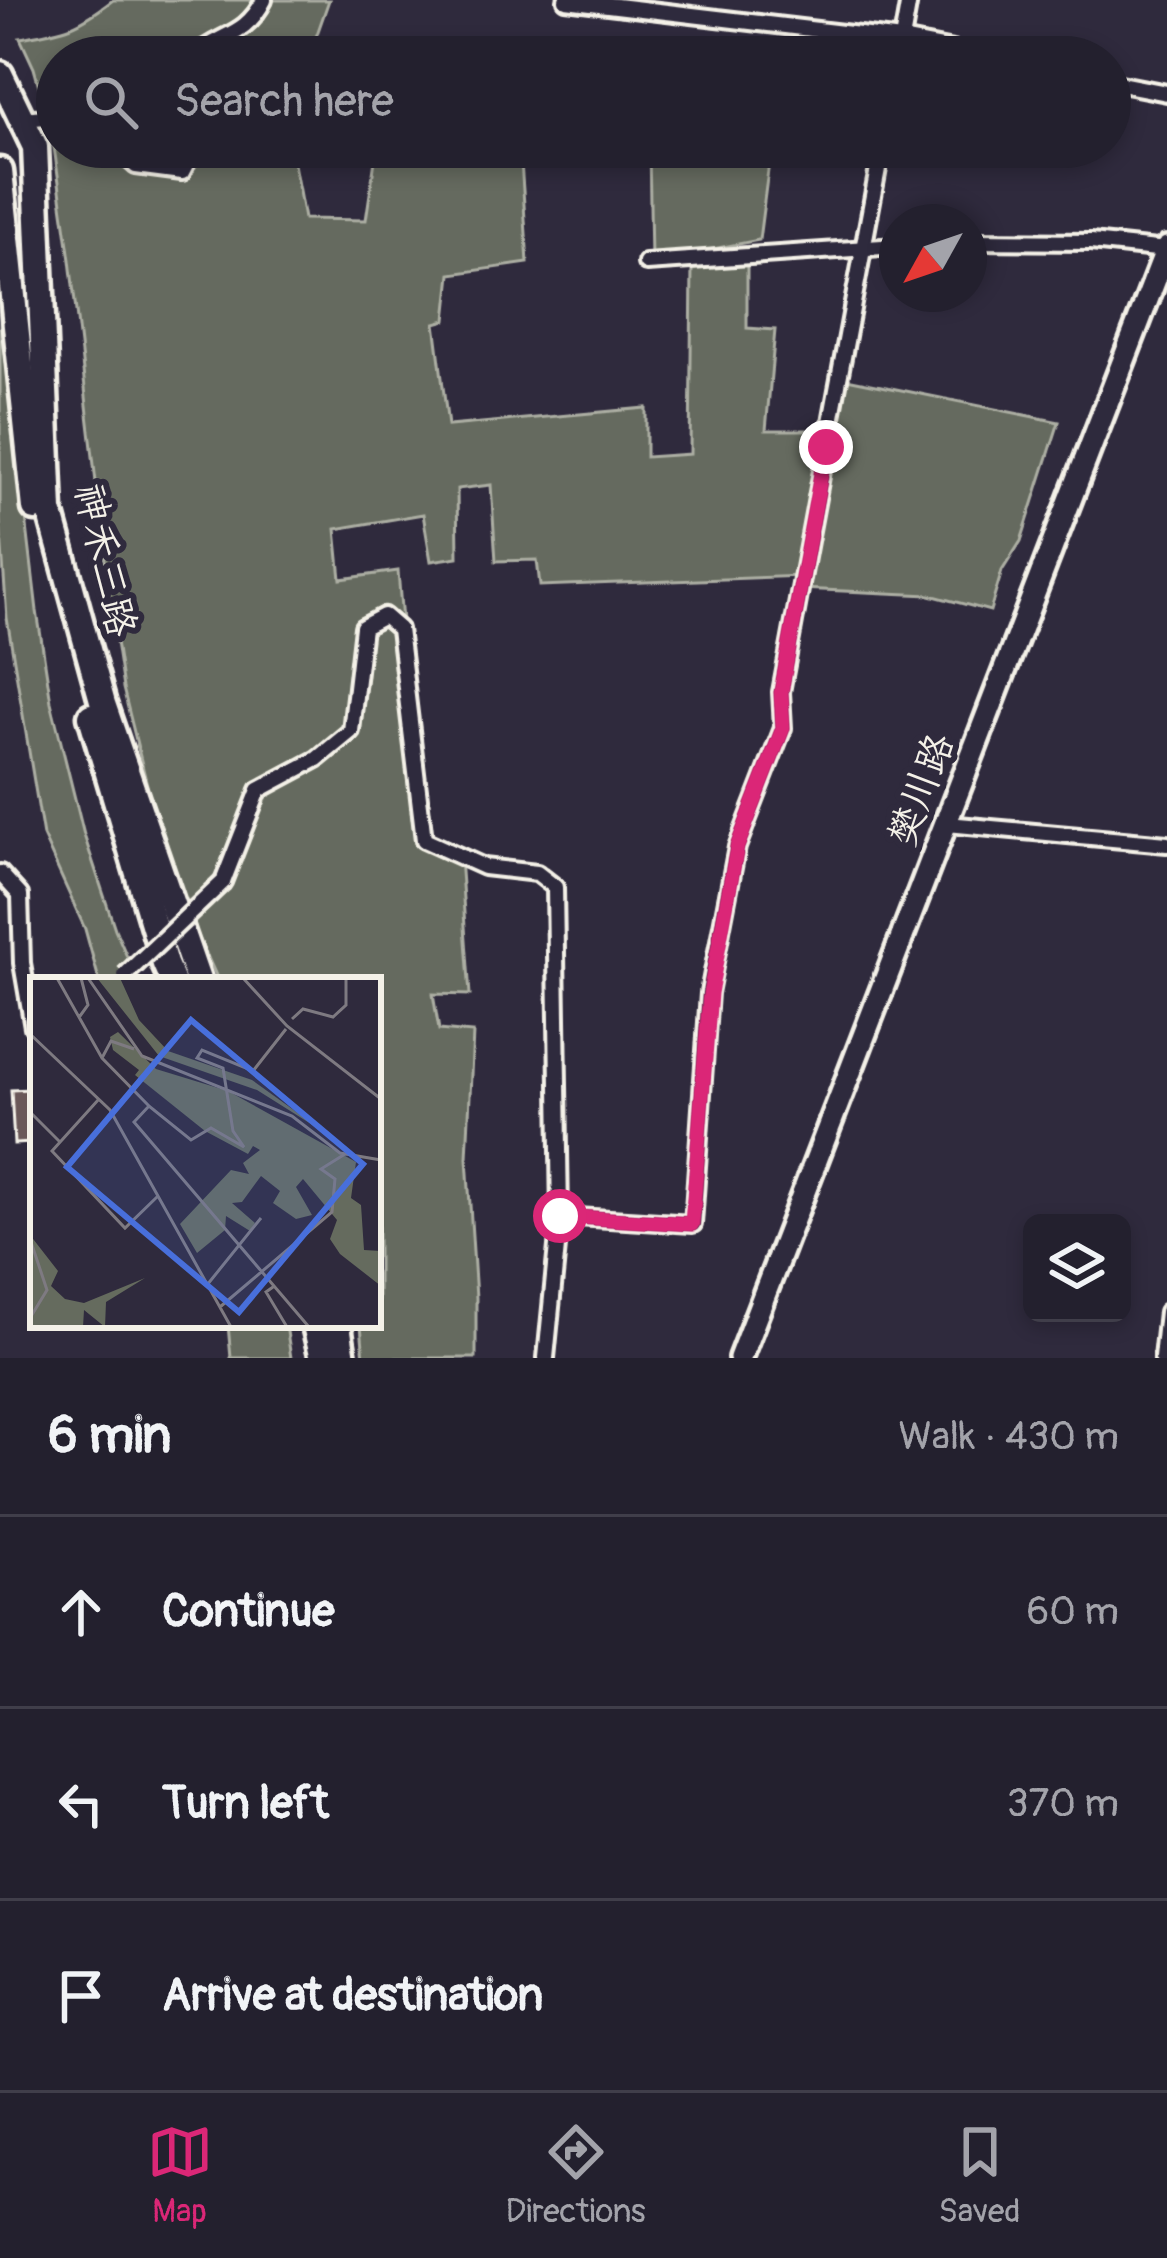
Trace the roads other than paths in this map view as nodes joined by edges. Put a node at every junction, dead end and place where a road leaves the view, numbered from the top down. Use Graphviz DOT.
graph roads {
  1 [pos="264,0"];
  2 [pos="566,0"];
  3 [pos="909,0"];
  4 [pos="231,36"];
  5 [pos="868,36"];
  6 [pos="903,36"];
  7 [pos="0,74"];
  8 [pos="1131,86"];
  9 [pos="1167,93"];
  10 [pos="36,117"];
  11 [pos="22,118"];
  12 [pos="151,168"];
  13 [pos="184,168"];
  14 [pos="878,168"];
  15 [pos="0,171"];
  16 [pos="987,241"];
  17 [pos="879,247"];
  18 [pos="864,248"];
  19 [pos="1167,249"];
  20 [pos="646,262"];
  21 [pos="946,824"];
  22 [pos="1167,844"];
  23 [pos="0,873"];
  24 [pos="125,977"];
  25 [pos="171,977"];
  26 [pos="197,977"];
  27 [pos="30,1010"];
  28 [pos="560,1216"];
  29 [pos="1167,1312"];
  30 [pos="316,1328"];
  31 [pos="338,1328"];
  32 [pos="322,1358"];
  33 [pos="343,1358"];
  34 [pos="546,1358"];
  35 [pos="740,1358"];
  36 [pos="1162,1358"];
  1 -- 4 [label="street"];
  2 -- 5 [label="street"];
  3 -- 6 [label="street"];
  7 -- 11 [label="highway, 神禾三路"];
  8 -- 9 [label="street"];
  10 -- 11 [label="street"];
  11 -- 26 [label="highway, 神禾三路"];
  12 -- 13 [label="street"];
  14 -- 18 [label="street"];
  15 -- 25 [label="highway, 神禾三路"];
  16 -- 19 [label="street"];
  17 -- 18 [label="street"];
  18 -- 20 [label="street"];
  18 -- 28 [label="street"];
  19 -- 21 [label="main road, 樊川路"];
  21 -- 22 [label="street"];
  21 -- 35 [label="main road, 樊川路"];
  23 -- 27 [label="street"];
  24 -- 28 [label="street, bridge"];
  28 -- 34 [label="street"];
  29 -- 36 [label="street"];
  30 -- 32 [label="highway"];
  31 -- 33 [label="highway"];
}
